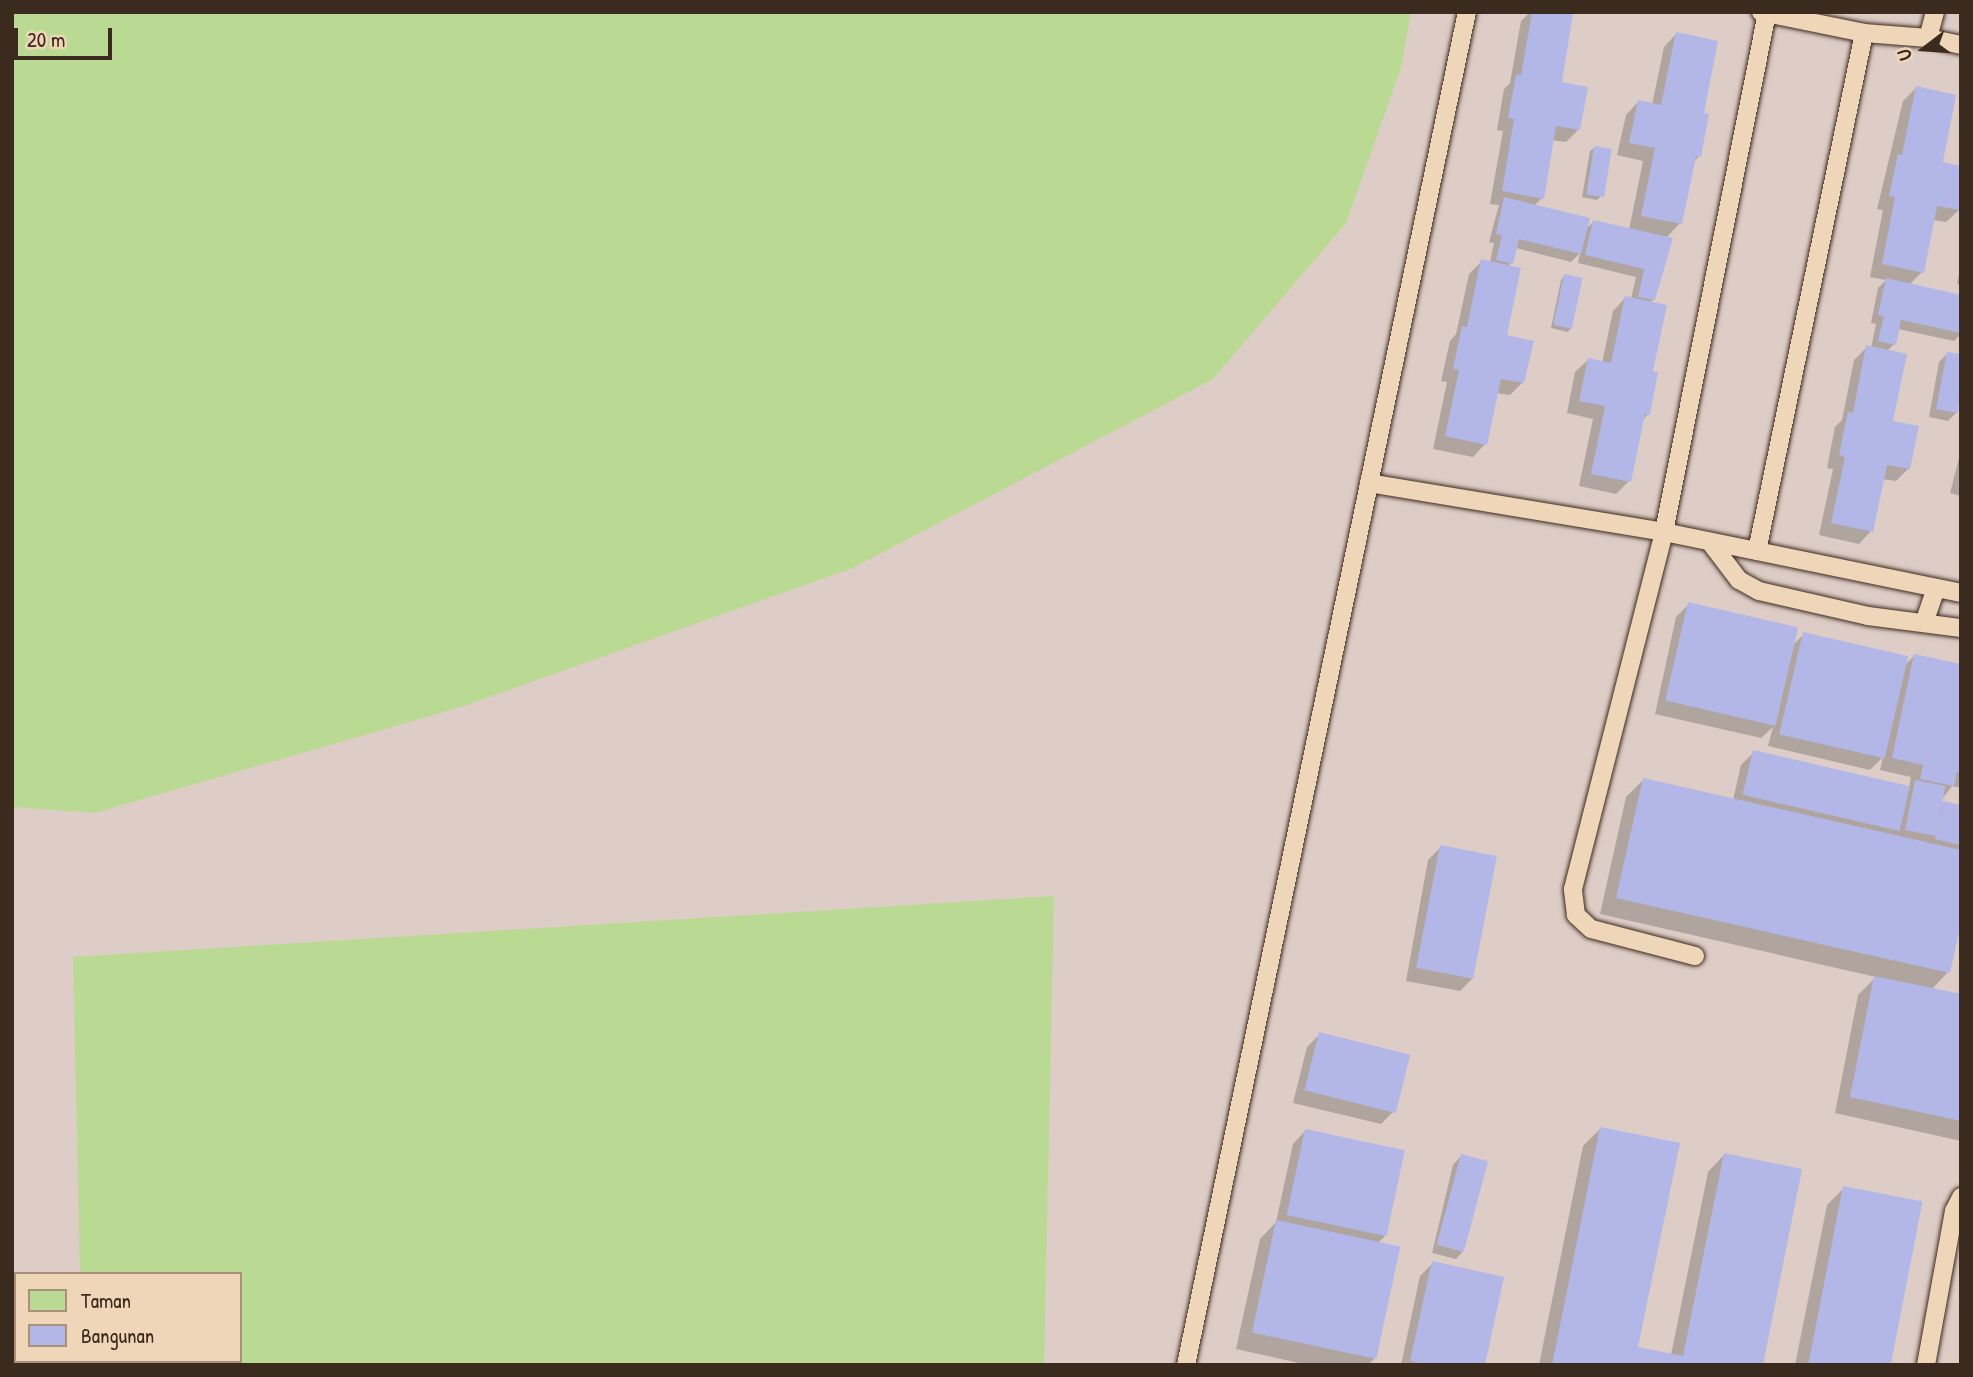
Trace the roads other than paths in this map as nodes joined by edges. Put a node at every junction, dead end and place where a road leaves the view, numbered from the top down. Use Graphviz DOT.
graph roads {
  1 [pos="1467,12"];
  2 [pos="1935,12"];
  3 [pos="1764,13"];
  4 [pos="1864,33"];
  5 [pos="1928,38"];
  6 [pos="1961,45"];
  7 [pos="1369,483"];
  8 [pos="1664,532"];
  9 [pos="1710,541"];
  10 [pos="1757,551"];
  11 [pos="1936,588"];
  12 [pos="1961,593"];
  13 [pos="1924,623"];
  14 [pos="1961,628"];
  15 [pos="1695,956"];
  16 [pos="1961,1197"];
  17 [pos="1186,1365"];
  18 [pos="1926,1365"];
  1 -- 7 [label="lane"];
  2 -- 5 [label="lane"];
  3 -- 4 [label="lane"];
  3 -- 8 [label="lane"];
  4 -- 5 [label="lane"];
  4 -- 10 [label="lane"];
  5 -- 6 [label="lane"];
  7 -- 8 [label="lane"];
  7 -- 17 [label="lane"];
  8 -- 9 [label="lane"];
  8 -- 15 [label="lane"];
  9 -- 10 [label="lane"];
  9 -- 13 [label="lane"];
  10 -- 11 [label="lane"];
  11 -- 12 [label="lane"];
  11 -- 13 [label="lane"];
  13 -- 14 [label="lane"];
  16 -- 18 [label="lane"];
}
